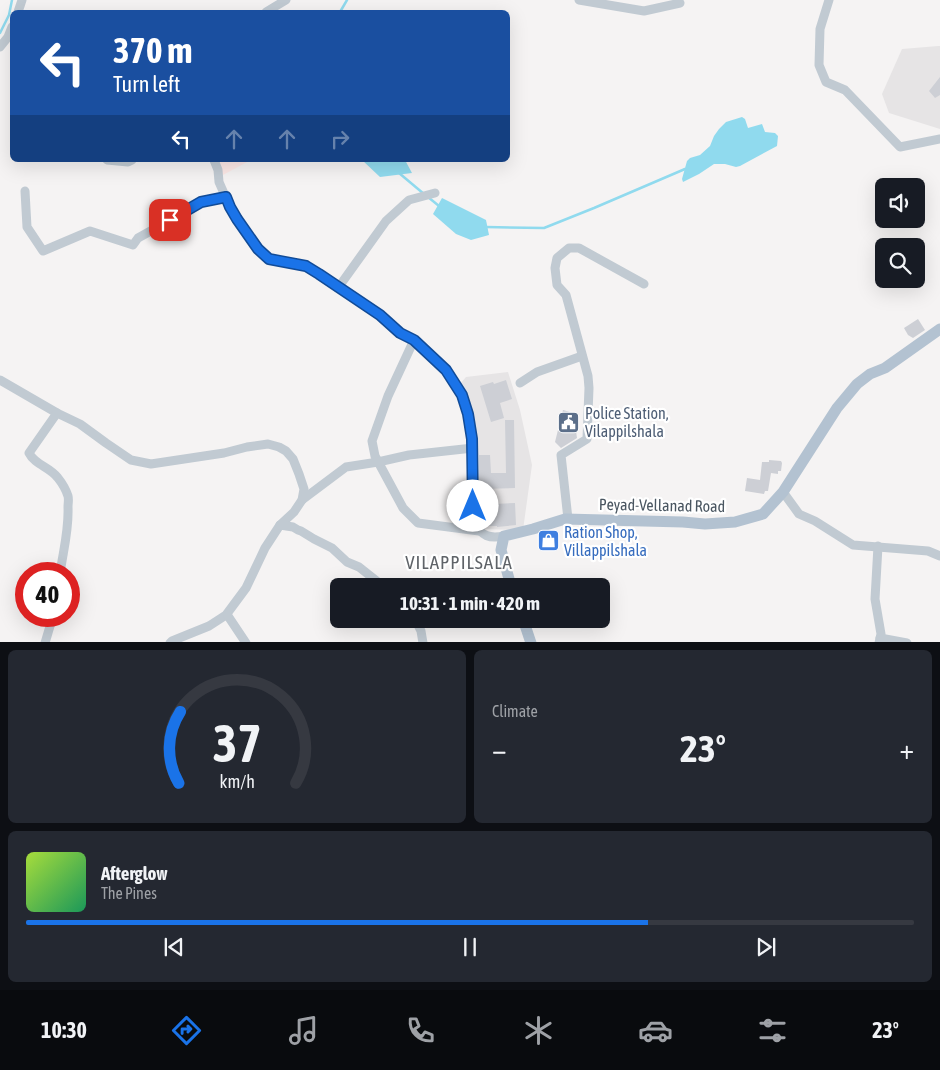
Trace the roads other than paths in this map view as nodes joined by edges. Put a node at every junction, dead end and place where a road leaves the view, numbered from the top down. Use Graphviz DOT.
graph roads {
  1 [pos="286,0"];
  2 [pos="579,0"];
  3 [pos="829,0"];
  4 [pos="680,3"];
  5 [pos="269,10"];
  6 [pos="10,32"];
  7 [pos="0,46"];
  8 [pos="940,139"];
  9 [pos="215,162"];
  10 [pos="25,191"];
  11 [pos="435,192"];
  12 [pos="226,197"];
  13 [pos="644,284"];
  14 [pos="338,288"];
  15 [pos="940,330"];
  16 [pos="414,340"];
  17 [pos="582,356"];
  18 [pos="0,380"];
  19 [pos="520,383"];
  20 [pos="57,413"];
  21 [pos="473,448"];
  22 [pos="378,462"];
  23 [pos="783,492"];
  24 [pos="302,500"];
  25 [pos="568,519"];
  26 [pos="280,525"];
  27 [pos="478,531"];
  28 [pos="504,536"];
  29 [pos="878,546"];
  30 [pos="940,556"];
  31 [pos="62,562"];
  32 [pos="373,578"];
  33 [pos="509,578"];
  34 [pos="228,616"];
  35 [pos="50,627"];
  36 [pos="420,628"];
  37 [pos="527,628"];
  38 [pos="880,640"];
  39 [pos="45,642"];
  40 [pos="170,642"];
  41 [pos="246,642"];
  42 [pos="423,642"];
  43 [pos="532,642"];
  44 [pos="907,642"];
  1 -- 5 [label="street"];
  2 -- 4 [label="street"];
  3 -- 8 [label="street"];
  6 -- 7 [label="street"];
  9 -- 12 [label="street"];
  10 -- 12 [label="street"];
  11 -- 14 [label="street"];
  12 -- 14 [label="street"];
  13 -- 17 [label="street"];
  14 -- 16 [label="street"];
  15 -- 23 [label="main road, Peyad-Vellanad Road"];
  16 -- 21 [label="street"];
  16 -- 22 [label="street"];
  17 -- 19 [label="street"];
  17 -- 25 [label="street"];
  18 -- 20 [label="street"];
  20 -- 24 [label="street"];
  20 -- 31 [label="street"];
  21 -- 22 [label="street"];
  21 -- 27 [label="street"];
  22 -- 24 [label="street"];
  22 -- 27 [label="street"];
  23 -- 25 [label="main road, Peyad-Vellanad Road"];
  23 -- 29 [label="street"];
  24 -- 26 [label="street"];
  25 -- 28 [label="main road, Peyad-Vellanad Road"];
  26 -- 32 [label="street"];
  26 -- 40 [label="street"];
  27 -- 28 [label="street"];
  28 -- 33 [label="main road"];
  29 -- 30 [label="street"];
  29 -- 38 [label="street"];
  34 -- 41 [label="street"];
  35 -- 39 [label="street"];
  36 -- 42 [label="street"];
  37 -- 43 [label="main road"];
  38 -- 44 [label="street"];
}
